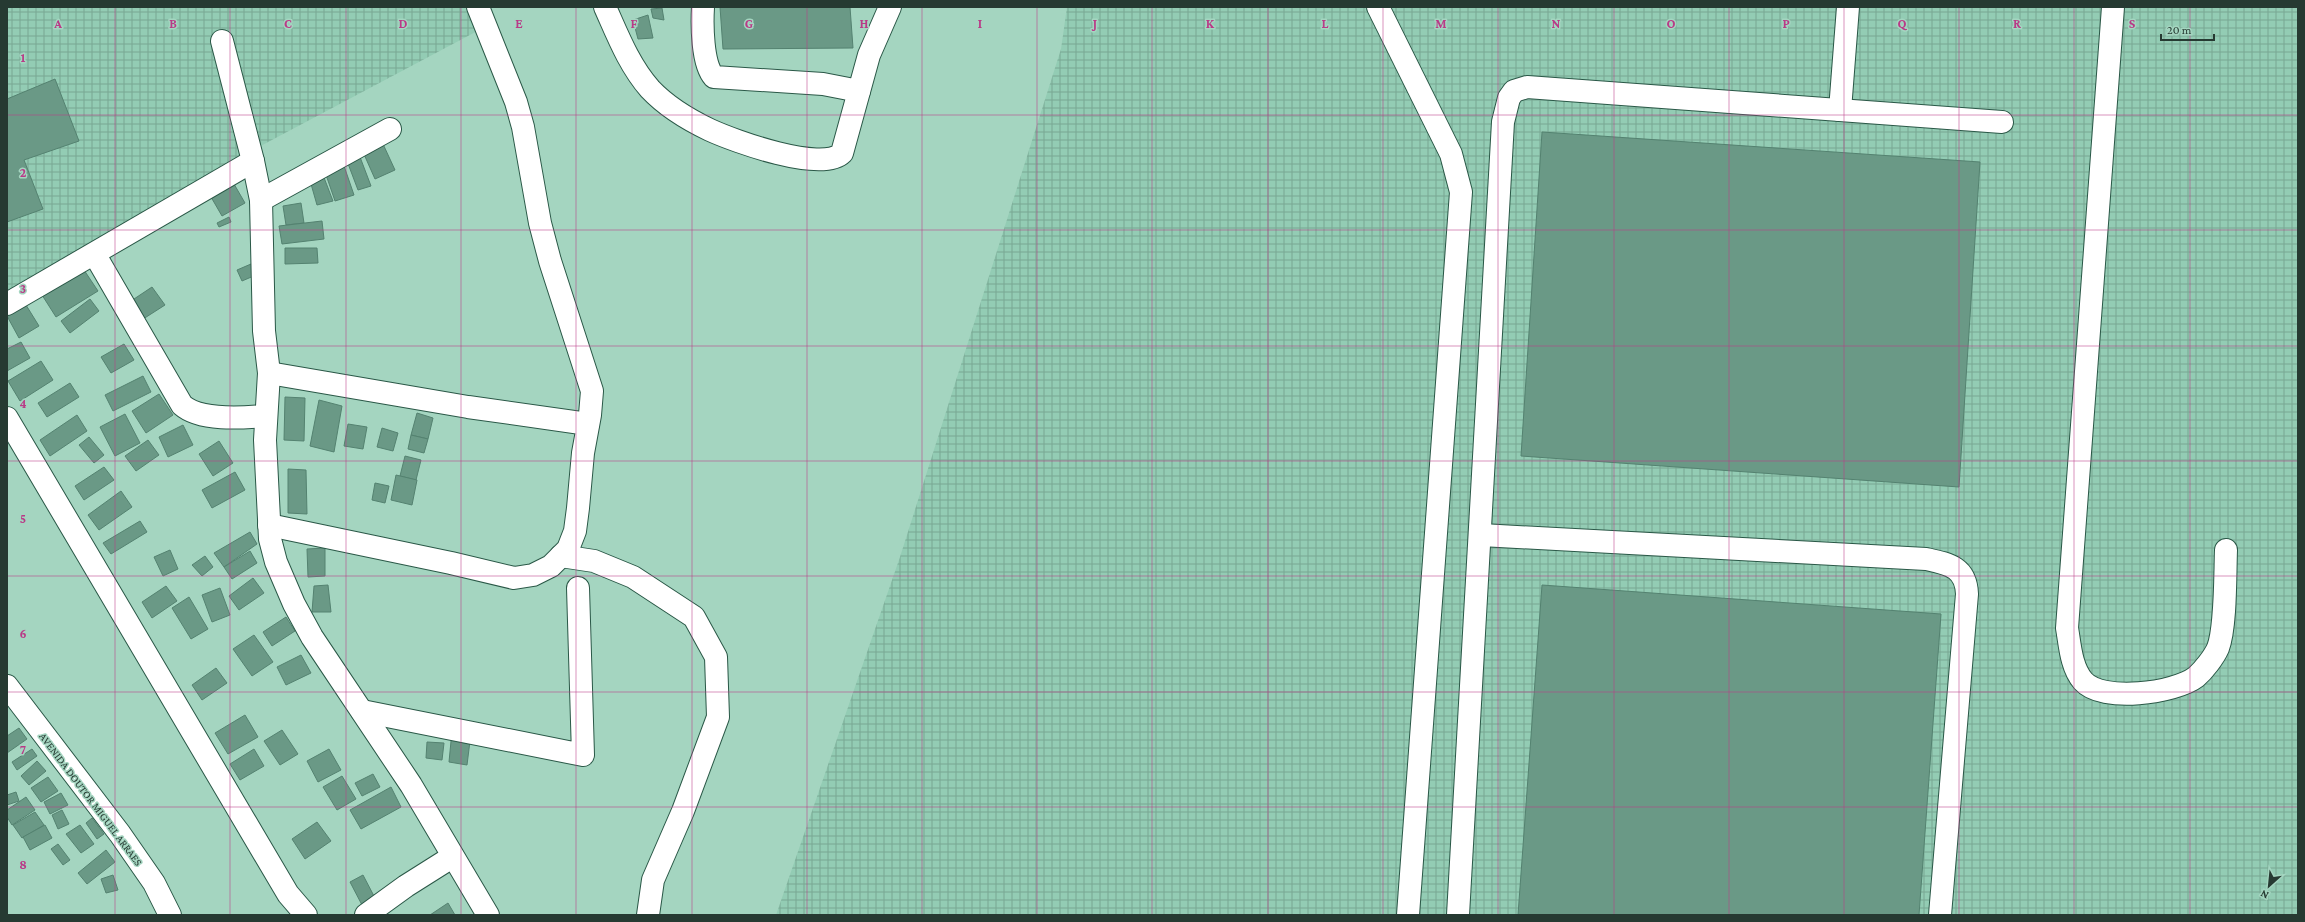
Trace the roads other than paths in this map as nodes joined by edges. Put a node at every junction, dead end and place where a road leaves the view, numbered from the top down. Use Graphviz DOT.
graph roads {
  1 [pos="478,7"];
  2 [pos="605,7"];
  3 [pos="703,7"];
  4 [pos="890,7"];
  5 [pos="1378,7"];
  6 [pos="1848,7"];
  7 [pos="2113,7"];
  8 [pos="222,41"];
  9 [pos="859,91"];
  10 [pos="1840,110"];
  11 [pos="2002,122"];
  12 [pos="390,129"];
  13 [pos="253,161"];
  14 [pos="261,200"];
  15 [pos="95,255"];
  16 [pos="7,304"];
  17 [pos="269,373"];
  18 [pos="264,416"];
  19 [pos="7,418"];
  20 [pos="588,424"];
  21 [pos="269,525"];
  22 [pos="1481,535"];
  23 [pos="2226,550"];
  24 [pos="561,556"];
  25 [pos="578,588"];
  26 [pos="7,686"];
  27 [pos="362,711"];
  28 [pos="452,857"];
  29 [pos="170,915"];
  30 [pos="306,915"];
  31 [pos="366,915"];
  32 [pos="488,915"];
  33 [pos="648,915"];
  34 [pos="1408,915"];
  35 [pos="1458,915"];
  36 [pos="1940,915"];
  1 -- 20 [label="street"];
  2 -- 9 [label="street"];
  3 -- 9 [label="street"];
  4 -- 9 [label="street"];
  5 -- 34 [label="street"];
  6 -- 10 [label="street"];
  7 -- 23 [label="street"];
  8 -- 13 [label="street"];
  10 -- 11 [label="street"];
  10 -- 22 [label="street"];
  12 -- 14 [label="street"];
  13 -- 14 [label="street"];
  13 -- 15 [label="street"];
  14 -- 17 [label="street"];
  15 -- 16 [label="street"];
  15 -- 18 [label="street"];
  17 -- 18 [label="street"];
  17 -- 20 [label="street"];
  18 -- 21 [label="street"];
  19 -- 30 [label="street"];
  20 -- 24 [label="street"];
  21 -- 24 [label="street"];
  21 -- 27 [label="street"];
  22 -- 35 [label="street"];
  22 -- 36 [label="street"];
  24 -- 33 [label="street"];
  25 -- 27 [label="street"];
  26 -- 29 [label="street, AVENIDA DOUTOR MIGUEL ARRAES"];
  27 -- 28 [label="street"];
  28 -- 31 [label="street"];
  28 -- 32 [label="street"];
}
